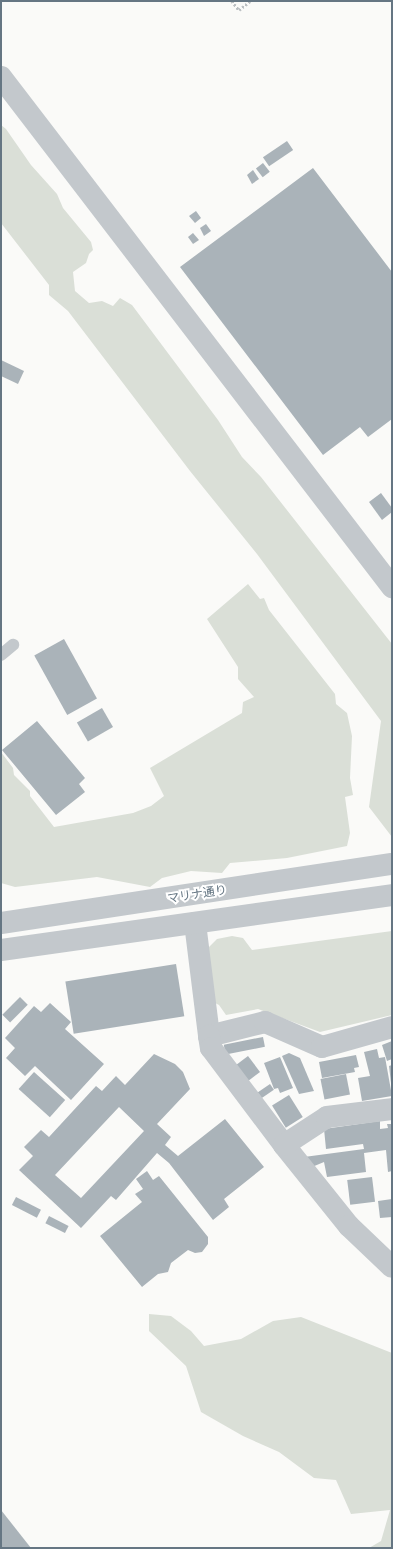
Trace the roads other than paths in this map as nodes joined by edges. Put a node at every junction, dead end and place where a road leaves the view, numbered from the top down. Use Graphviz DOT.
graph roads {
  1 [pos="1,77"];
  2 [pos="392,587"];
  3 [pos="13,645"];
  4 [pos="1,655"];
  5 [pos="392,864"];
  6 [pos="392,895"];
  7 [pos="1,923"];
  8 [pos="195,923"];
  9 [pos="1,950"];
  10 [pos="392,1027"];
  11 [pos="209,1036"];
  12 [pos="392,1109"];
  13 [pos="284,1145"];
  14 [pos="392,1267"];
  1 -- 2 [label="street"];
  3 -- 4 [label="lane"];
  5 -- 7 [label="street, マリナ通り"];
  6 -- 8 [label="street"];
  8 -- 9 [label="street"];
  8 -- 11 [label="street"];
  10 -- 11 [label="street"];
  11 -- 13 [label="street"];
  12 -- 13 [label="street"];
  13 -- 14 [label="street"];
}
